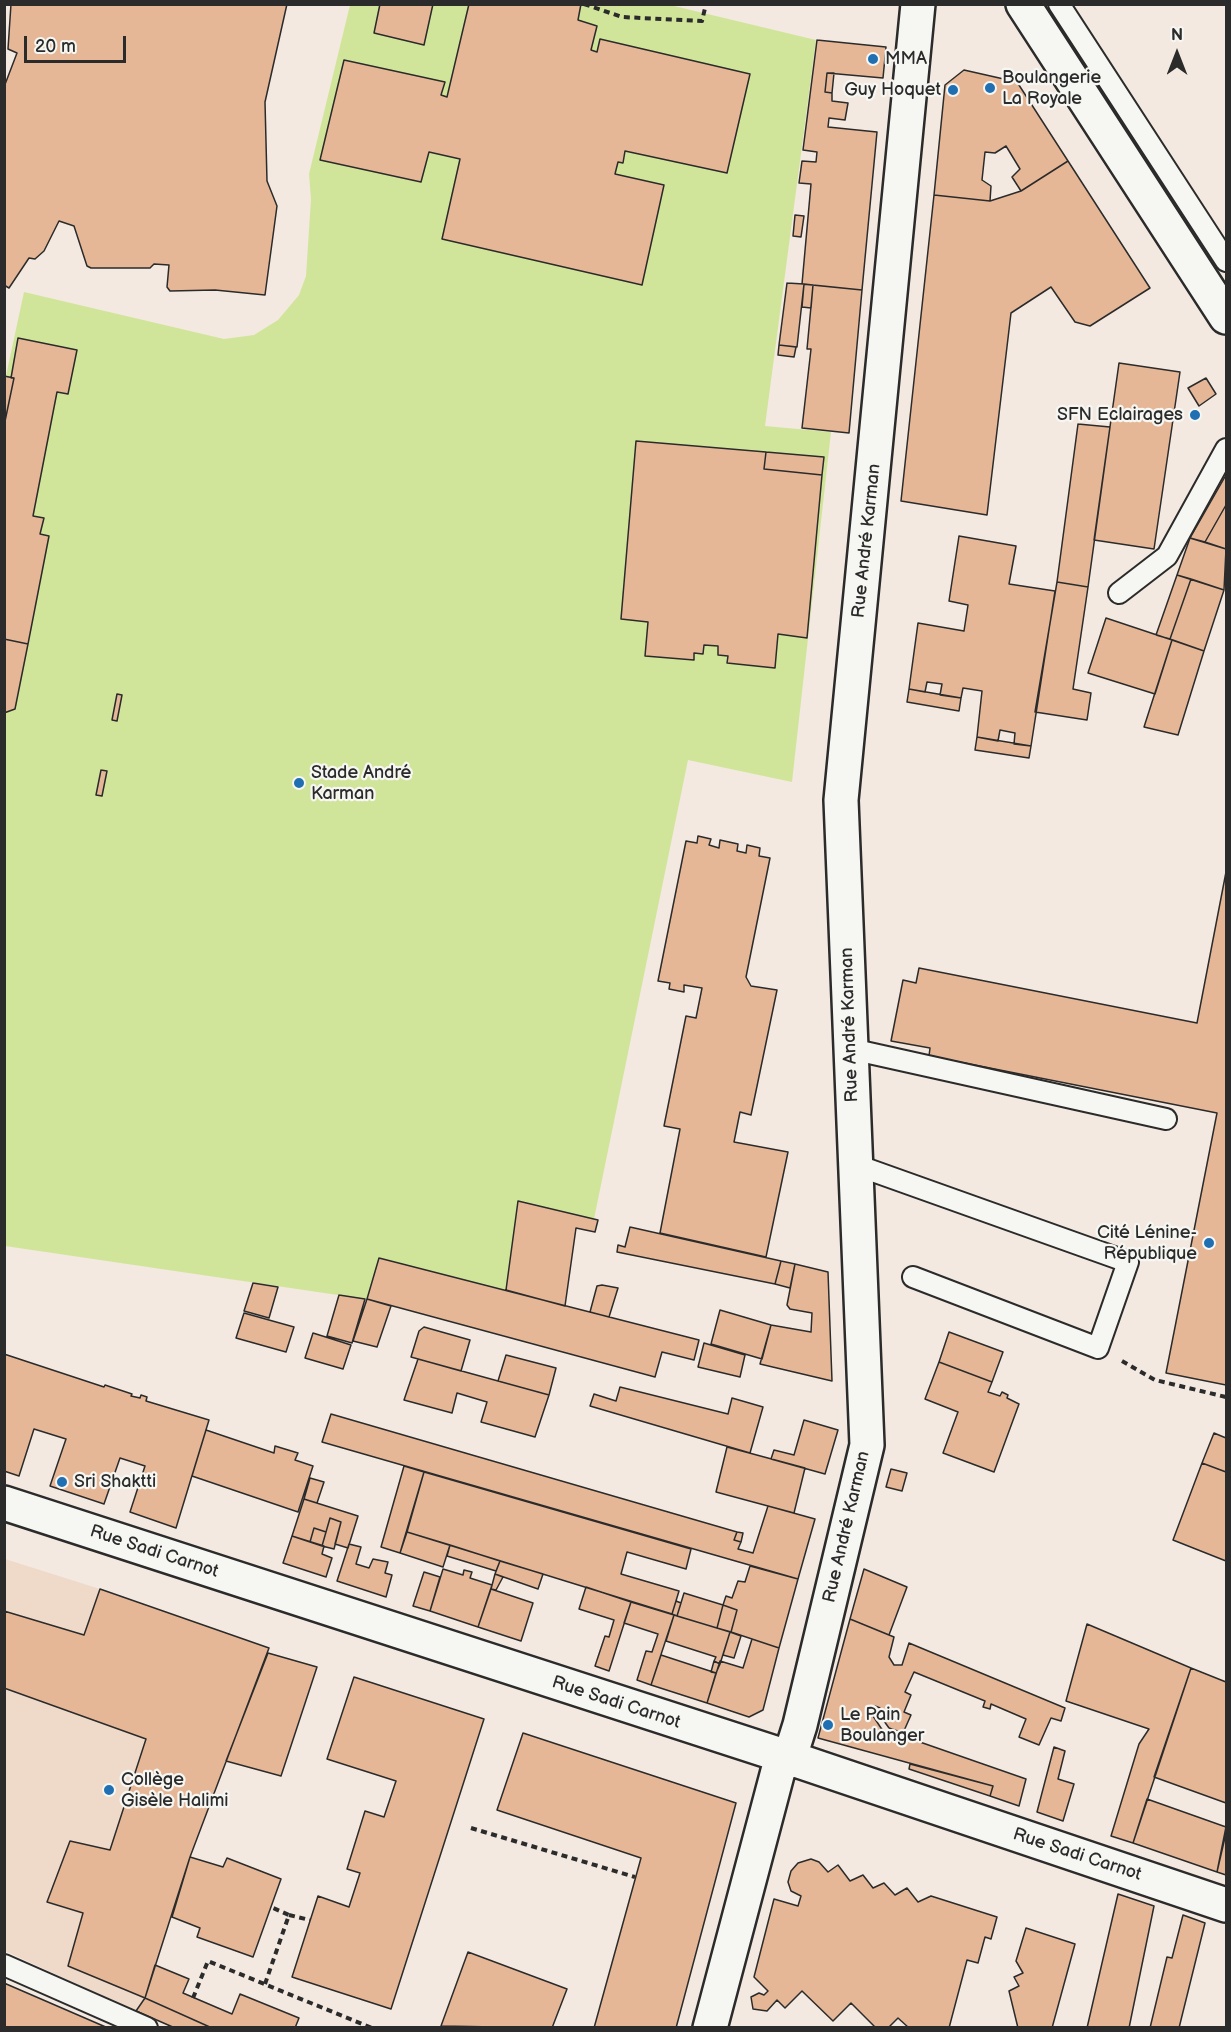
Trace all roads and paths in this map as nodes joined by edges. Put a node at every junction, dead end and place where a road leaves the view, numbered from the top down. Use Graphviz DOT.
graph roads {
  1 [pos="584,4"];
  2 [pos="706,4"];
  3 [pos="918,4"];
  4 [pos="1023,4"];
  5 [pos="1059,4"];
  6 [pos="1227,261"];
  7 [pos="1227,317"];
  8 [pos="1227,449"];
  9 [pos="1119,593"];
  10 [pos="851,1048"];
  11 [pos="1166,1119"];
  12 [pos="856,1165"];
  13 [pos="913,1277"];
  14 [pos="1098,1348"];
  15 [pos="1227,1397"];
  16 [pos="4,1503"];
  17 [pos="784,1756"];
  18 [pos="471,1828"];
  19 [pos="635,1877"];
  20 [pos="1227,1905"];
  21 [pos="271,1907"];
  22 [pos="289,1915"];
  23 [pos="310,1920"];
  24 [pos="4,1965"];
  25 [pos="265,1984"];
  26 [pos="193,1998"];
  27 [pos="147,2028"];
  28 [pos="372,2028"];
  29 [pos="710,2028"];
  1 -- 2 [label="path"];
  3 -- 10 [label="street, Rue André Karman"];
  4 -- 7 [label="street"];
  5 -- 6 [label="lane"];
  8 -- 9 [label="lane"];
  10 -- 11 [label="lane"];
  10 -- 12 [label="street, Rue André Karman"];
  12 -- 14 [label="lane"];
  12 -- 17 [label="street, Rue André Karman"];
  13 -- 14 [label="lane"];
  14 -- 15 [label="path"];
  16 -- 17 [label="street, Rue Sadi Carnot"];
  17 -- 20 [label="street, Rue Sadi Carnot"];
  17 -- 29 [label="street, Rue André Karman"];
  18 -- 19 [label="path"];
  21 -- 22 [label="path"];
  22 -- 23 [label="path"];
  22 -- 25 [label="path"];
  24 -- 27 [label="lane"];
  25 -- 26 [label="path"];
  25 -- 28 [label="path"];
}
